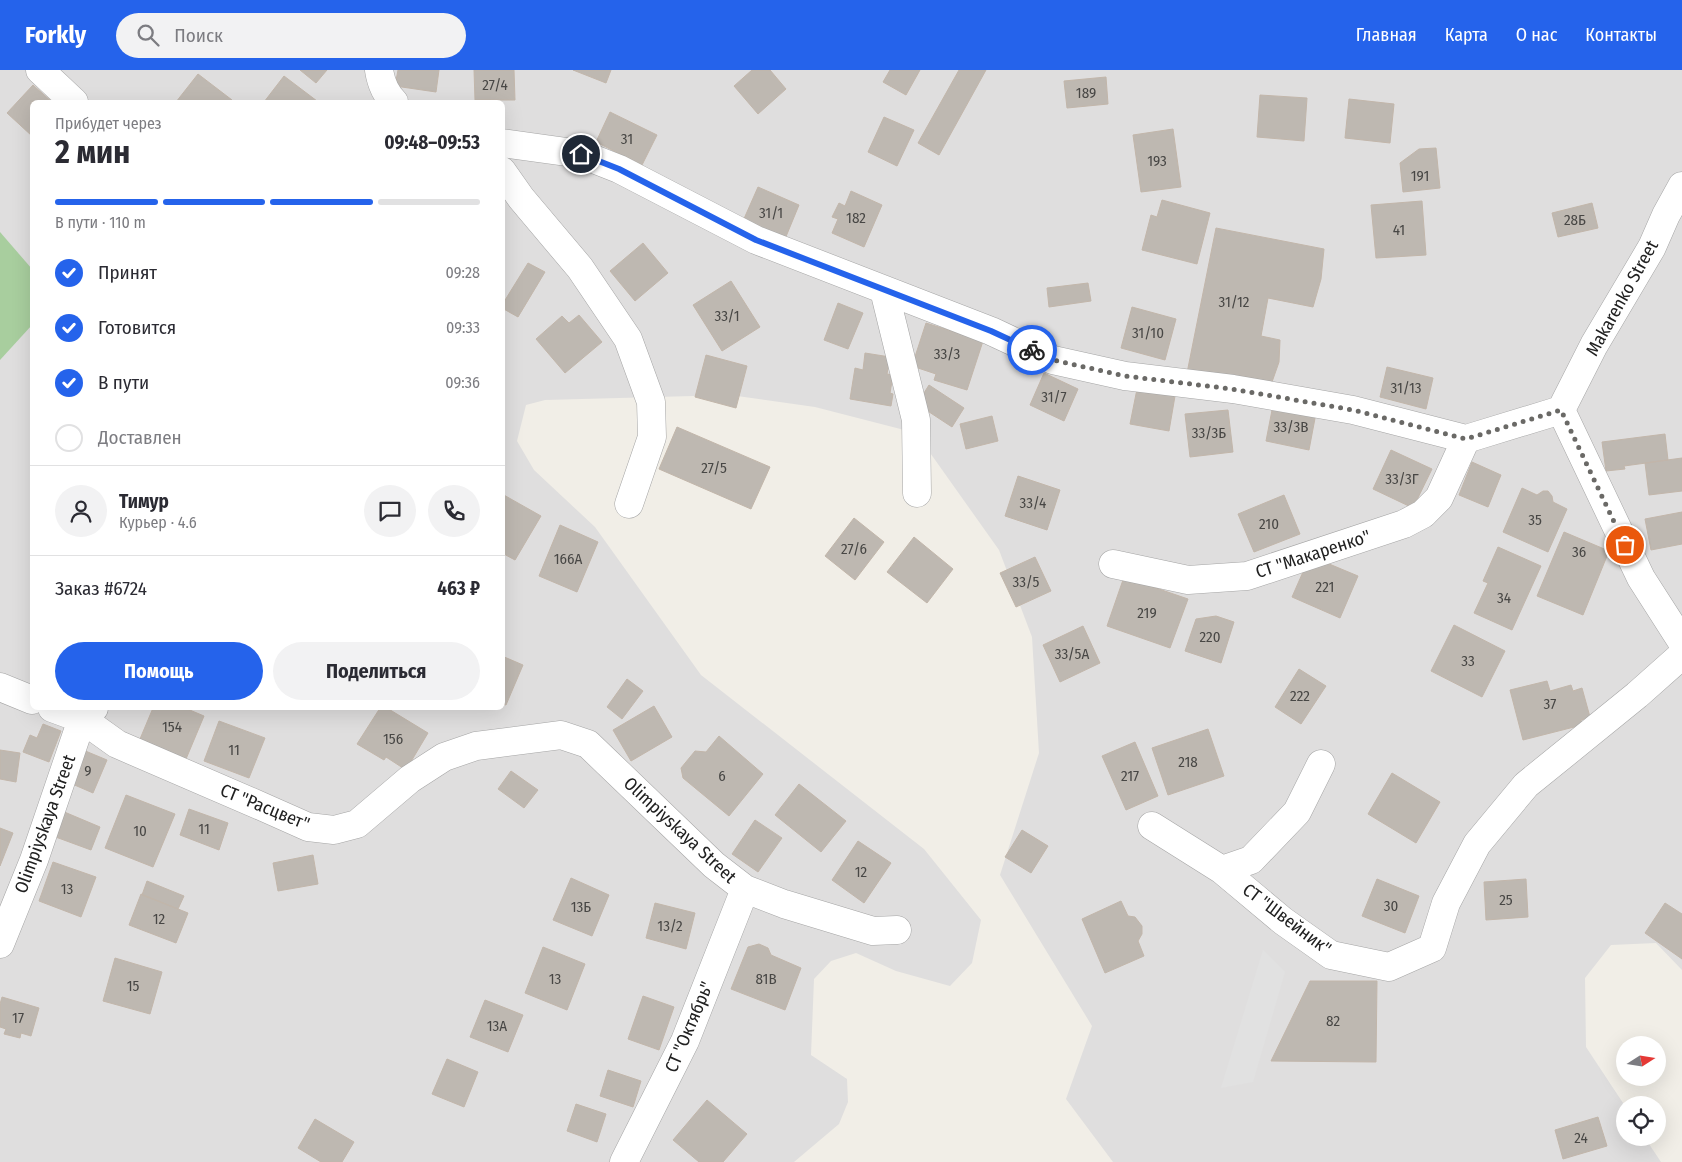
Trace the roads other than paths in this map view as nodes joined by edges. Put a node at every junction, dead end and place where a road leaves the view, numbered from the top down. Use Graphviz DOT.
graph roads {
  1 [pos="40,70"];
  2 [pos="379,70"];
  3 [pos="72,100"];
  4 [pos="392,100"];
  5 [pos="505,143"];
  6 [pos="505,175"];
  7 [pos="1682,186"];
  8 [pos="884,290"];
  9 [pos="1561,410"];
  10 [pos="1466,439"];
  11 [pos="917,493"];
  12 [pos="629,504"];
  13 [pos="1113,564"];
  14 [pos="1682,642"];
  15 [pos="1682,655"];
  16 [pos="0,687"];
  17 [pos="30,699"];
  18 [pos="66,710"];
  19 [pos="88,713"];
  20 [pos="528,739"];
  21 [pos="1321,764"];
  22 [pos="1152,826"];
  23 [pos="1222,870"];
  24 [pos="745,889"];
  25 [pos="897,930"];
  26 [pos="0,944"];
  27 [pos="624,1162"];
  1 -- 3 [label="street"];
  2 -- 4 [label="street"];
  5 -- 8 [label="street"];
  6 -- 12 [label="street"];
  7 -- 9 [label="street, Makarenko Street"];
  8 -- 10 [label="street"];
  8 -- 11 [label="street"];
  9 -- 10 [label="street"];
  9 -- 14 [label="street"];
  10 -- 13 [label="street, СТ \"Макаренко\""];
  15 -- 23 [label="street, СТ \"Швейник\""];
  16 -- 17 [label="street"];
  18 -- 19 [label="street, СТ \"Расцвет\""];
  19 -- 20 [label="street, СТ \"Расцвет\""];
  19 -- 26 [label="street, Olimpiyskaya Street"];
  20 -- 24 [label="street, Olimpiyskaya Street"];
  21 -- 23 [label="street"];
  22 -- 23 [label="street, СТ \"Швейник\""];
  24 -- 25 [label="street, Olimpiyskaya Street"];
  24 -- 27 [label="street, СТ \"Октябрь\""];
}
